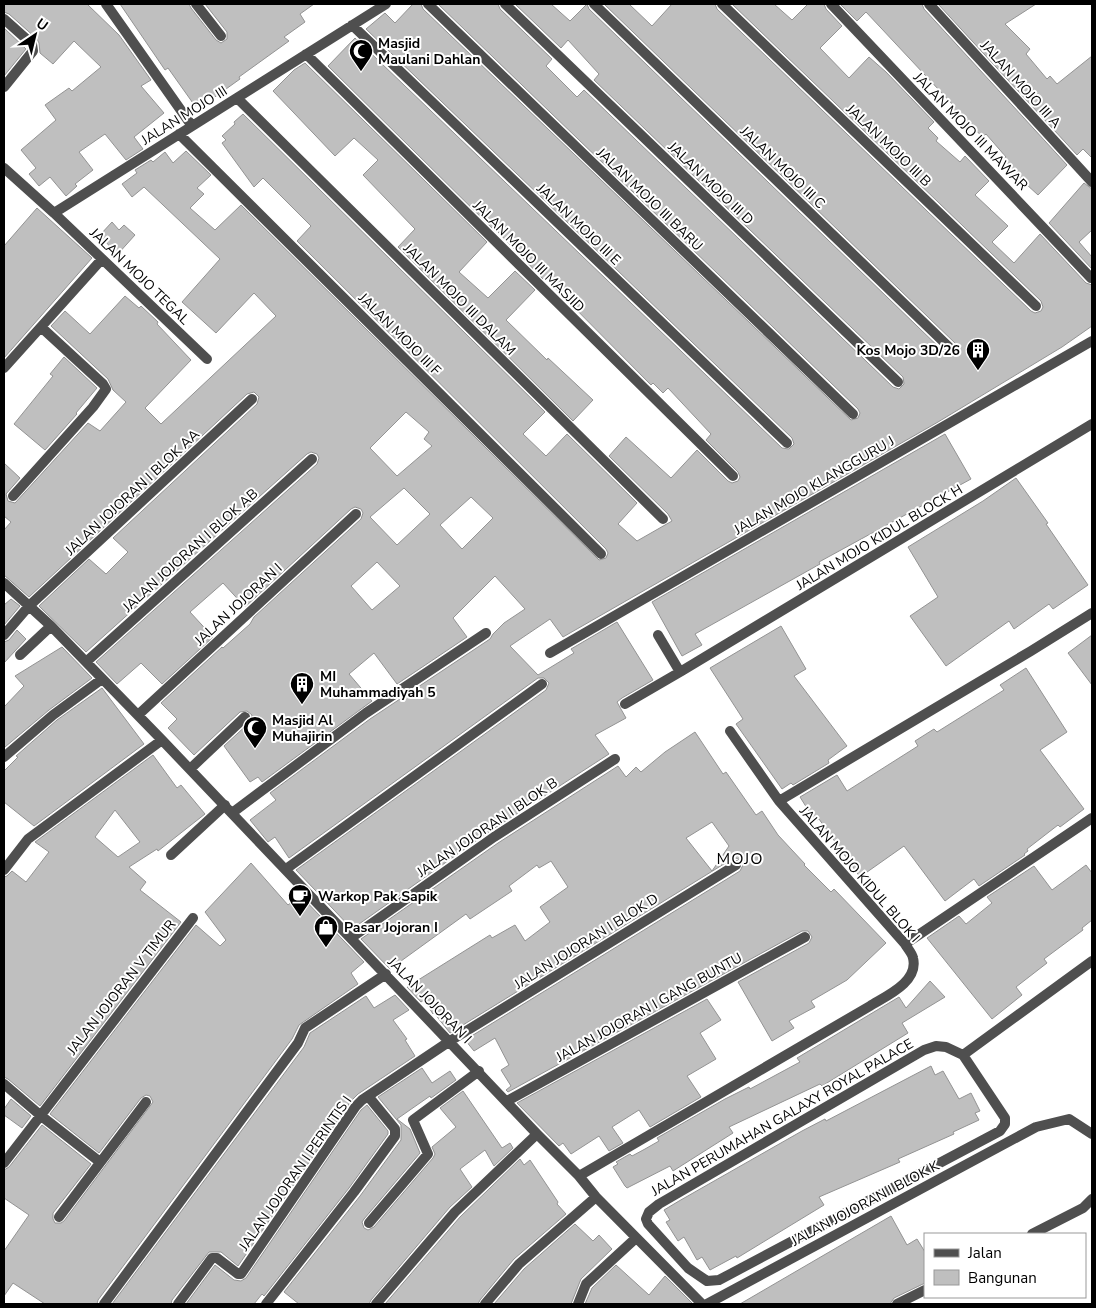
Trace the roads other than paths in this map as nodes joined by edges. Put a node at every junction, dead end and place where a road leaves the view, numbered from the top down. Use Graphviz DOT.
graph roads {
  1 [pos="106,4"];
  2 [pos="196,4"];
  3 [pos="386,4"];
  4 [pos="428,4"];
  5 [pos="505,4"];
  6 [pos="594,4"];
  7 [pos="722,4"];
  8 [pos="831,4"];
  9 [pos="929,4"];
  10 [pos="4,19"];
  11 [pos="352,25"];
  12 [pos="220,36"];
  13 [pos="306,54"];
  14 [pos="4,87"];
  15 [pos="237,98"];
  16 [pos="192,126"];
  17 [pos="179,134"];
  18 [pos="4,168"];
  19 [pos="1092,182"];
  20 [pos="54,213"];
  21 [pos="102,259"];
  22 [pos="1091,278"];
  23 [pos="1036,306"];
  24 [pos="41,327"];
  25 [pos="1092,341"];
  26 [pos="952,350"];
  27 [pos="207,359"];
  28 [pos="4,368"];
  29 [pos="898,382"];
  30 [pos="252,399"];
  31 [pos="853,414"];
  32 [pos="1092,424"];
  33 [pos="787,443"];
  34 [pos="312,459"];
  35 [pos="733,476"];
  36 [pos="13,496"];
  37 [pos="356,514"];
  38 [pos="663,519"];
  39 [pos="601,554"];
  40 [pos="4,583"];
  41 [pos="30,606"];
  42 [pos="1092,613"];
  43 [pos="51,626"];
  44 [pos="486,633"];
  45 [pos="4,635"];
  46 [pos="658,635"];
  47 [pos="550,653"];
  48 [pos="20,655"];
  49 [pos="86,662"];
  50 [pos="680,672"];
  51 [pos="102,679"];
  52 [pos="542,684"];
  53 [pos="625,704"];
  54 [pos="138,715"];
  55 [pos="245,717"];
  56 [pos="730,730"];
  57 [pos="162,740"];
  58 [pos="4,757"];
  59 [pos="615,759"];
  60 [pos="190,769"];
  61 [pos="778,801"];
  62 [pos="224,805"];
  63 [pos="232,813"];
  64 [pos="1092,818"];
  65 [pos="171,855"];
  66 [pos="736,864"];
  67 [pos="286,869"];
  68 [pos="4,870"];
  69 [pos="193,918"];
  70 [pos="805,937"];
  71 [pos="351,938"];
  72 [pos="904,944"];
  73 [pos="1092,961"];
  74 [pos="386,974"];
  75 [pos="450,1041"];
  76 [pos="963,1055"];
  77 [pos="478,1071"];
  78 [pos="4,1084"];
  79 [pos="368,1096"];
  80 [pos="507,1101"];
  81 [pos="146,1102"];
  82 [pos="40,1115"];
  83 [pos="538,1134"];
  84 [pos="1092,1134"];
  85 [pos="4,1162"];
  86 [pos="100,1162"];
  87 [pos="579,1176"];
  88 [pos="596,1198"];
  89 [pos="1092,1198"];
  90 [pos="60,1217"];
  91 [pos="369,1224"];
  92 [pos="1034,1233"];
  93 [pos="636,1238"];
  94 [pos="924,1290"];
  95 [pos="104,1304"];
  96 [pos="178,1304"];
  97 [pos="266,1304"];
  98 [pos="376,1304"];
  99 [pos="485,1304"];
  100 [pos="578,1304"];
  101 [pos="702,1304"];
  102 [pos="707,1304"];
  103 [pos="897,1304"];
  1 -- 16 [label="street"];
  2 -- 12 [label="street"];
  3 -- 11 [label="street, JALAN MOJO III"];
  4 -- 31 [label="street, JALAN MOJO III BARU"];
  5 -- 29 [label="street, JALAN MOJO III D"];
  6 -- 26 [label="street, JALAN MOJO III C"];
  7 -- 23 [label="street, JALAN MOJO III B"];
  8 -- 22 [label="street, JALAN MOJO III MAWAR"];
  9 -- 19 [label="street, JALAN MOJO III A"];
  10 -- 14 [label="street"];
  11 -- 13 [label="street, JALAN MOJO III"];
  11 -- 33 [label="street, JALAN MOJO III E"];
  13 -- 15 [label="street, JALAN MOJO III"];
  13 -- 35 [label="street, JALAN MOJO III MASJID"];
  15 -- 16 [label="street, JALAN MOJO III"];
  15 -- 38 [label="street, JALAN MOJO III DALAM"];
  16 -- 17 [label="street, JALAN MOJO III"];
  17 -- 20 [label="street, JALAN MOJO III"];
  17 -- 39 [label="street, JALAN MOJO III F"];
  18 -- 20 [label="street"];
  20 -- 21 [label="street, JALAN MOJO TEGAL"];
  21 -- 24 [label="street"];
  21 -- 27 [label="street, JALAN MOJO TEGAL"];
  24 -- 28 [label="street"];
  24 -- 36 [label="street"];
  25 -- 47 [label="street, JALAN MOJO KLANGGURU J"];
  30 -- 41 [label="street, JALAN JOJORAN I BLOK AA"];
  32 -- 50 [label="street, JALAN MOJO KIDUL BLOCK H"];
  34 -- 49 [label="street, JALAN JOJORAN I BLOK AB"];
  37 -- 54 [label="street, JALAN JOJORAN I"];
  40 -- 41 [label="street, JALAN JOJORAN I"];
  41 -- 43 [label="street, JALAN JOJORAN I"];
  41 -- 45 [label="street, JALAN JOJORAN I BLOK AA"];
  42 -- 61 [label="street, JALAN MOJO KIDUL BLOK I"];
  43 -- 48 [label="street"];
  43 -- 49 [label="street, JALAN JOJORAN I"];
  44 -- 63 [label="street"];
  46 -- 50 [label="street"];
  49 -- 51 [label="street, JALAN JOJORAN I"];
  50 -- 53 [label="street, JALAN MOJO KIDUL BLOCK H"];
  51 -- 54 [label="street, JALAN JOJORAN I"];
  51 -- 58 [label="street"];
  52 -- 67 [label="street"];
  54 -- 57 [label="street, JALAN JOJORAN I"];
  55 -- 60 [label="street"];
  56 -- 61 [label="street"];
  57 -- 60 [label="street, JALAN JOJORAN I"];
  57 -- 68 [label="street"];
  59 -- 71 [label="street, JALAN JOJORAN I BLOK B"];
  60 -- 62 [label="street, JALAN JOJORAN I"];
  61 -- 72 [label="street, JALAN MOJO KIDUL BLOK I"];
  62 -- 63 [label="street, JALAN JOJORAN I"];
  62 -- 65 [label="street"];
  63 -- 67 [label="street, JALAN JOJORAN I"];
  64 -- 72 [label="street"];
  66 -- 75 [label="street, JALAN JOJORAN I BLOK D"];
  67 -- 71 [label="street, JALAN JOJORAN I"];
  69 -- 82 [label="street, JALAN JOJORAN V TIMUR"];
  70 -- 80 [label="street, JALAN JOJORAN I GANG BUNTU"];
  71 -- 74 [label="street, JALAN JOJORAN I"];
  72 -- 87 [label="street, JALAN MOJO KIDUL BLOK I"];
  73 -- 76 [label="street"];
  74 -- 75 [label="street, JALAN JOJORAN I"];
  74 -- 95 [label="street"];
  75 -- 77 [label="street, JALAN JOJORAN I"];
  75 -- 79 [label="street, JALAN JOJORAN I PERINTIS I"];
  76 -- 76 [label="street, JALAN PERUMAHAN GALAXY ROYAL PALACE"];
  77 -- 80 [label="street, JALAN JOJORAN I"];
  77 -- 91 [label="street"];
  78 -- 82 [label="street"];
  79 -- 96 [label="street, JALAN JOJORAN I PERINTIS I"];
  79 -- 97 [label="street"];
  80 -- 83 [label="street, JALAN JOJORAN I"];
  81 -- 86 [label="street"];
  82 -- 85 [label="street, JALAN JOJORAN V TIMUR"];
  82 -- 86 [label="street"];
  83 -- 87 [label="street, JALAN JOJORAN I"];
  83 -- 98 [label="street"];
  84 -- 102 [label="street, JALAN JOJORAN I BLOK K"];
  86 -- 90 [label="street"];
  87 -- 88 [label="street, JALAN JOJORAN I"];
  88 -- 93 [label="street, JALAN JOJORAN I"];
  88 -- 99 [label="street"];
  89 -- 92 [label="street"];
  93 -- 100 [label="street"];
  93 -- 101 [label="street, JALAN JOJORAN I"];
  94 -- 103 [label="street"];
}
